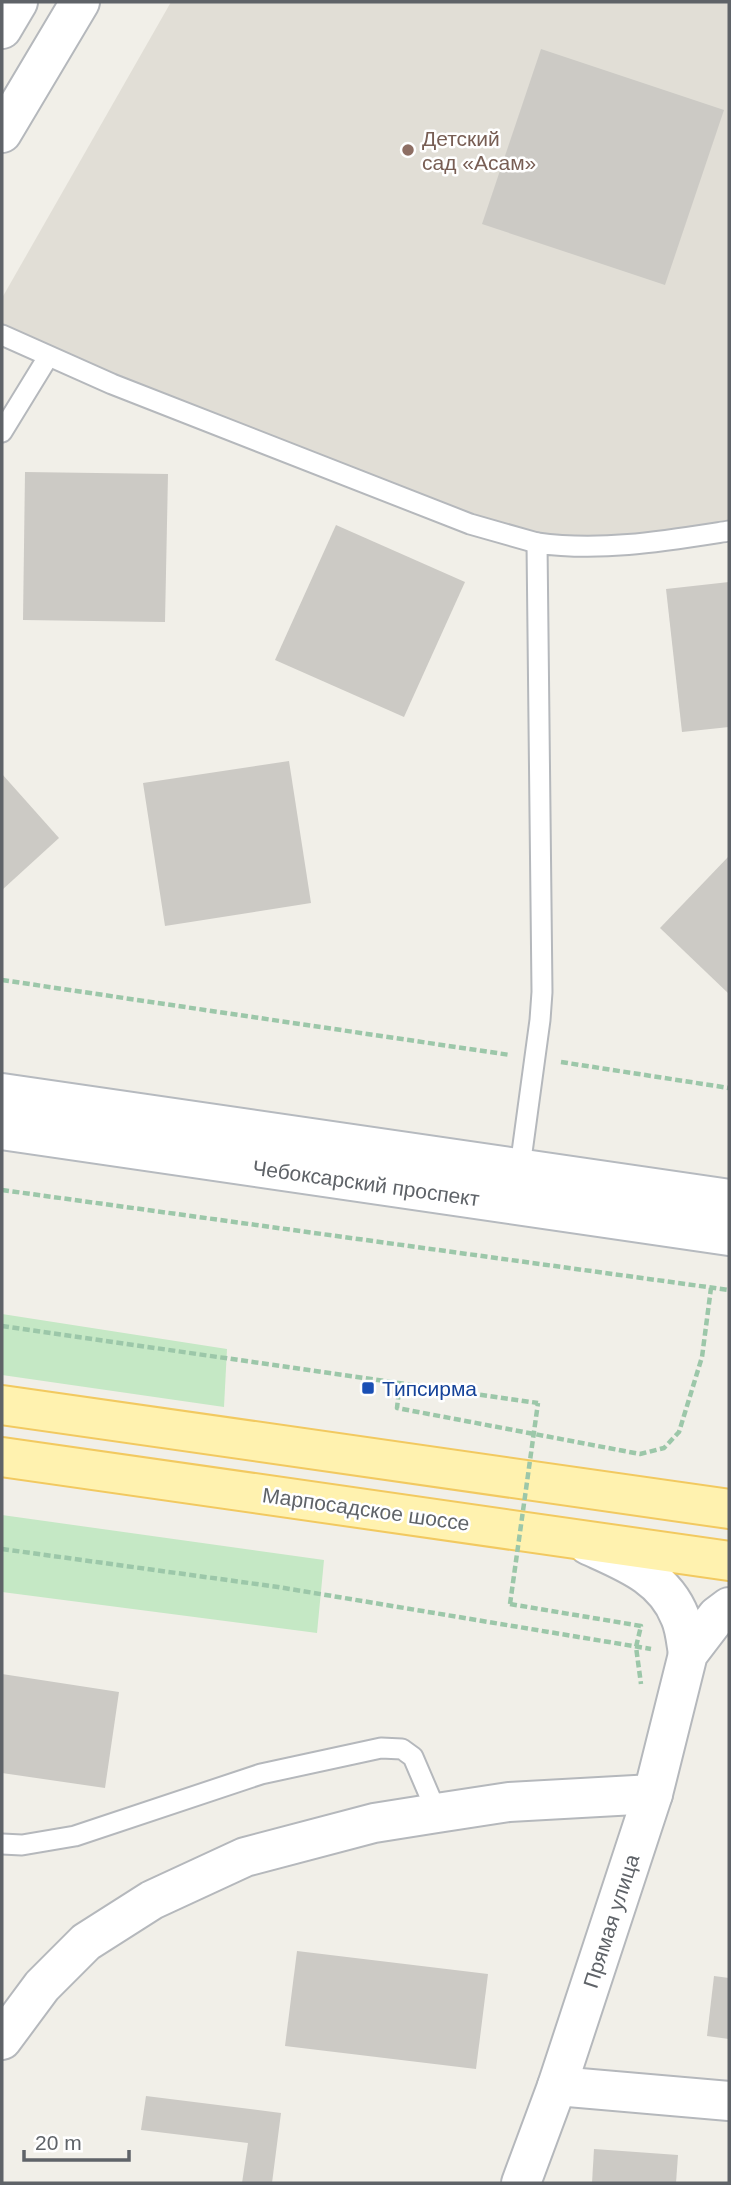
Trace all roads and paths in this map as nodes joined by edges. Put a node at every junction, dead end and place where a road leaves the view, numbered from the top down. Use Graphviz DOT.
graph roads {
  1 [pos="18,2"];
  2 [pos="80,2"];
  3 [pos="2,29"];
  4 [pos="2,133"];
  5 [pos="2,335"];
  6 [pos="48,356"];
  7 [pos="2,432"];
  8 [pos="729,531"];
  9 [pos="537,543"];
  10 [pos="2,980"];
  11 [pos="511,1055"];
  12 [pos="555,1062"];
  13 [pos="729,1088"];
  14 [pos="2,1093"];
  15 [pos="2,1129"];
  16 [pos="520,1167"];
  17 [pos="2,1189"];
  18 [pos="729,1199"];
  19 [pos="729,1236"];
  20 [pos="711,1288"];
  21 [pos="729,1290"];
  22 [pos="2,1326"];
  23 [pos="400,1382"];
  24 [pos="2,1405"];
  25 [pos="2,1457"];
  26 [pos="729,1509"];
  27 [pos="576,1539"];
  28 [pos="2,1549"];
  29 [pos="729,1561"];
  30 [pos="729,1607"];
  31 [pos="636,1647"];
  32 [pos="688,1654"];
  33 [pos="653,1794"];
  34 [pos="437,1813"];
  35 [pos="2,1844"];
  36 [pos="2,2040"];
  37 [pos="557,2085"];
  38 [pos="729,2101"];
  39 [pos="521,2183"];
  1 -- 3 [label="street"];
  2 -- 4 [label="street"];
  5 -- 6 [label="lane"];
  6 -- 7 [label="lane"];
  6 -- 9 [label="lane"];
  8 -- 9 [label="lane"];
  9 -- 16 [label="lane"];
  10 -- 11 [label="path"];
  12 -- 13 [label="path"];
  14 -- 16 [label="street, Чебоксарский проспект"];
  15 -- 19 [label="street, Чебоксарский проспект"];
  16 -- 18 [label="street, Чебоксарский проспект"];
  17 -- 20 [label="path"];
  20 -- 21 [label="path"];
  20 -- 23 [label="path"];
  22 -- 23 [label="path"];
  23 -- 31 [label="path, bridge"];
  24 -- 26 [label="main road"];
  25 -- 27 [label="main road, Марпосадское шоссе"];
  27 -- 29 [label="main road, Марпосадское шоссе"];
  27 -- 32 [label="street"];
  28 -- 31 [label="path"];
  30 -- 32 [label="street"];
  31 -- 32 [label="path"];
  32 -- 33 [label="street, Прямая улица"];
  33 -- 34 [label="street"];
  33 -- 37 [label="street, Прямая улица"];
  34 -- 35 [label="lane"];
  34 -- 36 [label="street"];
  37 -- 38 [label="street"];
  37 -- 39 [label="street, Прямая улица"];
}
